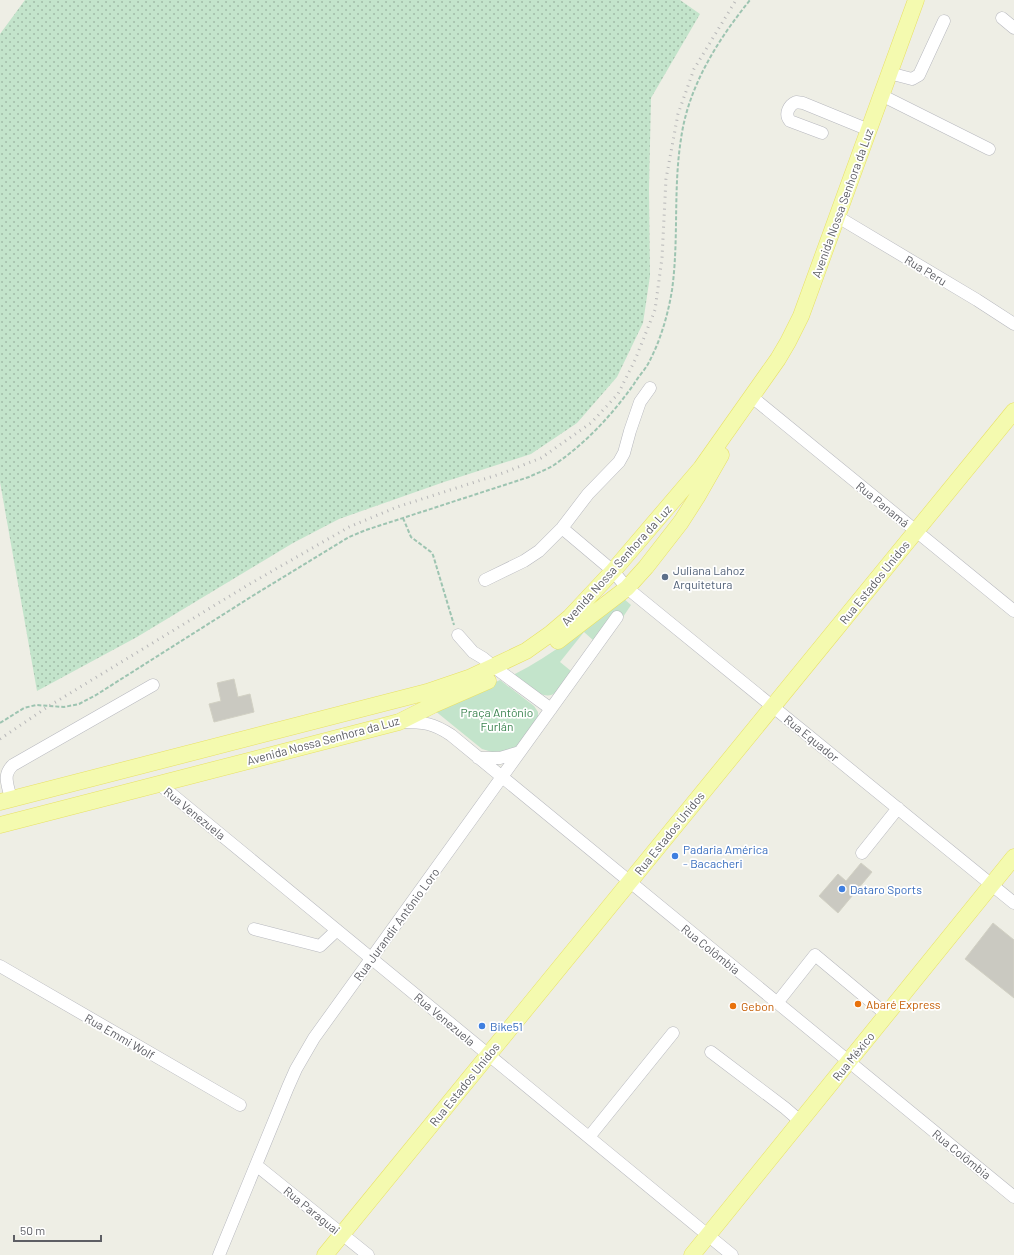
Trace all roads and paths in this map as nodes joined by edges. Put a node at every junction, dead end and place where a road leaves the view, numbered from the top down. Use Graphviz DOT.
graph roads {
  1 [pos="750,0"];
  2 [pos="916,0"];
  3 [pos="1002,18"];
  4 [pos="944,21"];
  5 [pos="1014,28"];
  6 [pos="888,73"];
  7 [pos="881,95"];
  8 [pos="869,130"];
  9 [pos="822,133"];
  10 [pos="989,149"];
  11 [pos="838,217"];
  12 [pos="1014,324"];
  13 [pos="650,388"];
  14 [pos="752,397"];
  15 [pos="1014,411"];
  16 [pos="403,518"];
  17 [pos="562,528"];
  18 [pos="916,531"];
  19 [pos="613,571"];
  20 [pos="485,580"];
  21 [pos="627,588"];
  22 [pos="1014,611"];
  23 [pos="617,617"];
  24 [pos="458,635"];
  25 [pos="499,671"];
  26 [pos="153,685"];
  27 [pos="773,707"];
  28 [pos="551,709"];
  29 [pos="399,722"];
  30 [pos="0,723"];
  31 [pos="520,752"];
  32 [pos="478,758"];
  33 [pos="502,777"];
  34 [pos="158,783"];
  35 [pos="6,801"];
  36 [pos="898,808"];
  37 [pos="0,825"];
  38 [pos="862,853"];
  39 [pos="1014,857"];
  40 [pos="630,882"];
  41 [pos="992,885"];
  42 [pos="1014,903"];
  43 [pos="254,929"];
  44 [pos="337,930"];
  45 [pos="371,958"];
  46 [pos="0,966"];
  47 [pos="777,1003"];
  48 [pos="887,1015"];
  49 [pos="673,1033"];
  50 [pos="711,1052"];
  51 [pos="488,1055"];
  52 [pos="849,1061"];
  53 [pos="240,1105"];
  54 [pos="800,1121"];
  55 [pos="589,1137"];
  56 [pos="256,1165"];
  57 [pos="1014,1197"];
  58 [pos="342,1234"];
  59 [pos="708,1235"];
  60 [pos="219,1255"];
  61 [pos="325,1255"];
  62 [pos="368,1255"];
  63 [pos="692,1255"];
  64 [pos="732,1255"];
  1 -- 16 [label="path"];
  2 -- 6 [label="main road, Avenida Nossa Senhora da Luz"];
  3 -- 5 [label="street"];
  4 -- 6 [label="street"];
  6 -- 7 [label="main road, Avenida Nossa Senhora da Luz"];
  7 -- 8 [label="main road, Avenida Nossa Senhora da Luz"];
  7 -- 10 [label="street"];
  8 -- 9 [label="street"];
  8 -- 11 [label="main road, Avenida Nossa Senhora da Luz"];
  11 -- 12 [label="street, Rua Peru"];
  11 -- 14 [label="main road, Avenida Nossa Senhora da Luz"];
  13 -- 17 [label="street"];
  14 -- 18 [label="street, Rua Panamá"];
  14 -- 19 [label="main road, Avenida Nossa Senhora da Luz"];
  14 -- 21 [label="main road, Avenida Nossa Senhora da Luz"];
  15 -- 18 [label="main road, Rua Estados Unidos"];
  16 -- 24 [label="path"];
  16 -- 30 [label="path"];
  17 -- 19 [label="street, Rua Equador"];
  17 -- 20 [label="street"];
  18 -- 22 [label="street, Rua Panamá"];
  18 -- 27 [label="main road, Rua Estados Unidos"];
  19 -- 21 [label="street, Rua Equador"];
  19 -- 25 [label="main road, Avenida Nossa Senhora da Luz"];
  21 -- 25 [label="main road, Avenida Nossa Senhora da Luz"];
  21 -- 27 [label="street, Rua Equador"];
  23 -- 28 [label="street, Rua Jurandir Antônio Loro"];
  24 -- 25 [label="street"];
  25 -- 28 [label="street"];
  25 -- 29 [label="main road, Avenida Nossa Senhora da Luz"];
  25 -- 35 [label="main road, Avenida Nossa Senhora da Luz"];
  26 -- 35 [label="street"];
  27 -- 36 [label="street, Rua Equador"];
  27 -- 40 [label="main road, Rua Estados Unidos"];
  28 -- 31 [label="street, Rua Jurandir Antônio Loro"];
  29 -- 32 [label="street, Rua Colômbia"];
  29 -- 34 [label="main road, Avenida Nossa Senhora da Luz"];
  31 -- 32 [label="street"];
  31 -- 33 [label="street, Rua Jurandir Antônio Loro"];
  32 -- 33 [label="street, Rua Colômbia"];
  33 -- 40 [label="street, Rua Colômbia"];
  33 -- 45 [label="street, Rua Jurandir Antônio Loro"];
  34 -- 37 [label="main road, Avenida Nossa Senhora da Luz"];
  34 -- 44 [label="street, Rua Venezuela"];
  36 -- 38 [label="street"];
  36 -- 41 [label="street, Rua Equador"];
  39 -- 41 [label="main road, Rua México"];
  40 -- 47 [label="street, Rua Colômbia"];
  40 -- 51 [label="main road, Rua Estados Unidos"];
  41 -- 42 [label="street, Rua Equador"];
  41 -- 48 [label="main road, Rua México"];
  43 -- 44 [label="street"];
  44 -- 45 [label="street, Rua Venezuela"];
  45 -- 51 [label="street, Rua Venezuela"];
  45 -- 56 [label="street, Rua Jurandir Antônio Loro"];
  46 -- 53 [label="street, Rua Emmi Wolf"];
  47 -- 48 [label="street"];
  47 -- 52 [label="street, Rua Colômbia"];
  48 -- 52 [label="main road, Rua México"];
  49 -- 55 [label="street"];
  50 -- 54 [label="street"];
  51 -- 55 [label="street, Rua Venezuela"];
  51 -- 58 [label="main road, Rua Estados Unidos"];
  52 -- 54 [label="main road, Rua México"];
  52 -- 57 [label="street, Rua Colômbia"];
  54 -- 59 [label="main road, Rua México"];
  55 -- 59 [label="street, Rua Venezuela"];
  56 -- 58 [label="street, Rua Paraguai"];
  56 -- 60 [label="street, Rua Jurandir Antônio Loro"];
  58 -- 61 [label="main road, Rua Estados Unidos"];
  58 -- 62 [label="street, Rua Paraguai"];
  59 -- 63 [label="main road, Rua México"];
  59 -- 64 [label="street, Rua Venezuela"];
}
